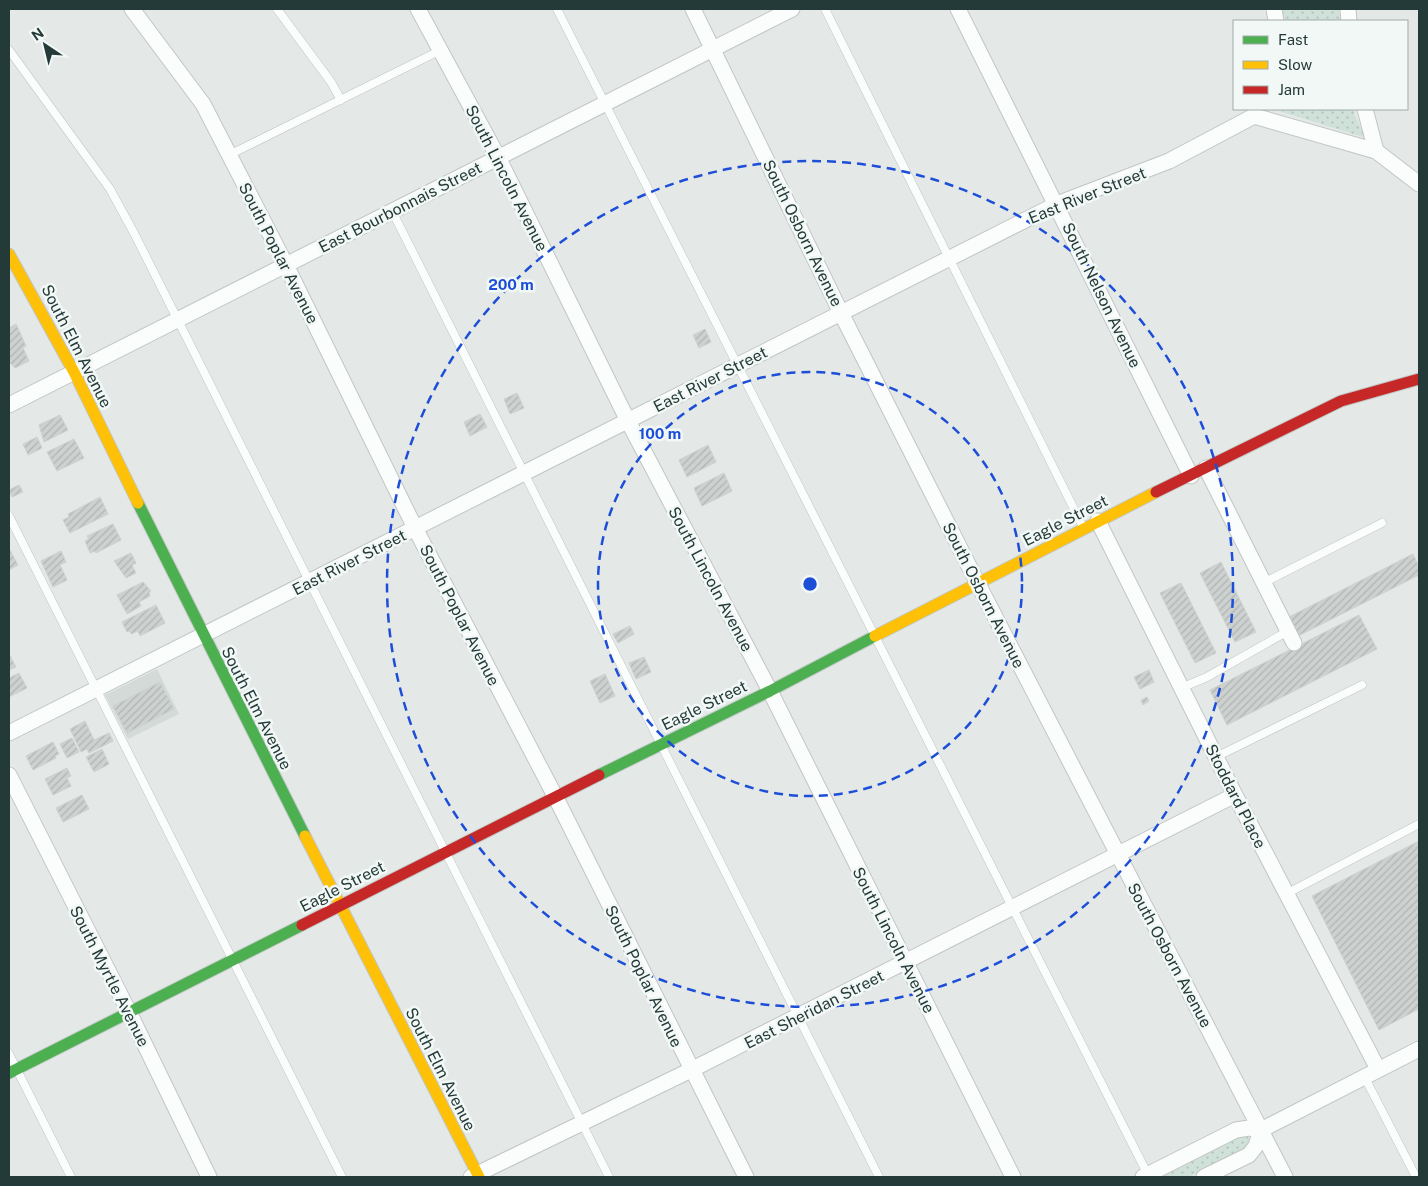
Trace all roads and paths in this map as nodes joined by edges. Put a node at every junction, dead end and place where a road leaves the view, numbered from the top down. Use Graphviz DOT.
graph roads {
  1 [pos="132,9"];
  2 [pos="278,9"];
  3 [pos="418,9"];
  4 [pos="557,9"];
  5 [pos="693,9"];
  6 [pos="792,9"];
  7 [pos="825,9"];
  8 [pos="958,9"];
  9 [pos="714,48"];
  10 [pos="9,50"];
  11 [pos="441,50"];
  12 [pos="340,100"];
  13 [pos="604,104"];
  14 [pos="1365,110"];
  15 [pos="1256,113"];
  16 [pos="1376,151"];
  17 [pos="229,155"];
  18 [pos="498,157"];
  19 [pos="1419,184"];
  20 [pos="1057,204"];
  21 [pos="392,211"];
  22 [pos="9,254"];
  23 [pos="949,258"];
  24 [pos="286,265"];
  25 [pos="13,268"];
  26 [pos="841,313"];
  27 [pos="178,319"];
  28 [pos="737,366"];
  29 [pos="74,372"];
  30 [pos="1419,378"];
  31 [pos="9,405"];
  32 [pos="628,421"];
  33 [pos="1206,468"];
  34 [pos="524,473"];
  35 [pos="1191,476"];
  36 [pos="9,516"];
  37 [pos="1098,522"];
  38 [pos="1382,523"];
  39 [pos="415,528"];
  40 [pos="1084,528"];
  41 [pos="310,581"];
  42 [pos="977,582"];
  43 [pos="1263,583"];
  44 [pos="203,636"];
  45 [pos="874,636"];
  46 [pos="1291,637"];
  47 [pos="1362,685"];
  48 [pos="1181,688"];
  49 [pos="96,689"];
  50 [pos="770,691"];
  51 [pos="9,733"];
  52 [pos="660,744"];
  53 [pos="1216,757"];
  54 [pos="9,775"];
  55 [pos="1235,795"];
  56 [pos="555,796"];
  57 [pos="1419,824"];
  58 [pos="446,852"];
  59 [pos="1117,854"];
  60 [pos="1286,894"];
  61 [pos="339,906"];
  62 [pos="1012,908"];
  63 [pos="232,959"];
  64 [pos="905,963"];
  65 [pos="129,1012"];
  66 [pos="798,1017"];
  67 [pos="1419,1049"];
  68 [pos="9,1054"];
  69 [pos="691,1070"];
  70 [pos="13,1071"];
  71 [pos="1371,1073"];
  72 [pos="582,1123"];
  73 [pos="1261,1130"];
  74 [pos="475,1176"];
  75 [pos="1146,1176"];
  76 [pos="71,1177"];
  77 [pos="209,1177"];
  78 [pos="342,1177"];
  79 [pos="609,1177"];
  80 [pos="746,1177"];
  81 [pos="878,1177"];
  82 [pos="1014,1177"];
  83 [pos="1204,1177"];
  84 [pos="1284,1177"];
  85 [pos="1416,1177"];
  1 -- 17 [label="street, South Poplar Avenue"];
  2 -- 12 [label="lane"];
  3 -- 11 [label="street, South Lincoln Avenue"];
  4 -- 13 [label="lane"];
  5 -- 9 [label="street, South Osborn Avenue"];
  6 -- 9 [label="street, East Bourbonnais Street"];
  7 -- 23 [label="lane"];
  8 -- 20 [label="street, South Nelson Avenue"];
  9 -- 13 [label="street, East Bourbonnais Street"];
  9 -- 26 [label="street, South Osborn Avenue"];
  10 -- 27 [label="lane"];
  11 -- 12 [label="lane"];
  11 -- 18 [label="street, South Lincoln Avenue"];
  12 -- 17 [label="lane"];
  13 -- 18 [label="street, East Bourbonnais Street"];
  13 -- 28 [label="lane"];
  14 -- 16 [label="street"];
  15 -- 16 [label="street, East River Street"];
  15 -- 20 [label="street, East River Street"];
  16 -- 19 [label="street, East River Street"];
  17 -- 24 [label="street, South Poplar Avenue"];
  18 -- 21 [label="street, East Bourbonnais Street"];
  18 -- 32 [label="street, South Lincoln Avenue"];
  20 -- 23 [label="street, East River Street"];
  20 -- 35 [label="street, South Nelson Avenue"];
  21 -- 24 [label="street, East Bourbonnais Street"];
  21 -- 34 [label="lane"];
  22 -- 25 [label="street, South Elm Avenue"];
  23 -- 26 [label="street, East River Street"];
  23 -- 40 [label="lane"];
  24 -- 27 [label="street, East Bourbonnais Street"];
  24 -- 39 [label="street, South Poplar Avenue"];
  25 -- 29 [label="street, South Elm Avenue"];
  26 -- 28 [label="street, East River Street"];
  26 -- 42 [label="street, South Osborn Avenue"];
  27 -- 29 [label="street, East Bourbonnais Street"];
  27 -- 41 [label="lane"];
  28 -- 32 [label="street, East River Street"];
  28 -- 45 [label="lane"];
  29 -- 31 [label="street, East Bourbonnais Street"];
  29 -- 44 [label="street, South Elm Avenue"];
  30 -- 33 [label="street, Eagle Street"];
  32 -- 34 [label="street, East River Street"];
  32 -- 50 [label="street, South Lincoln Avenue"];
  33 -- 35 [label="street, Eagle Street"];
  33 -- 43 [label="street"];
  34 -- 39 [label="street, East River Street"];
  34 -- 52 [label="lane"];
  35 -- 37 [label="street, Eagle Street"];
  36 -- 49 [label="lane"];
  37 -- 40 [label="street, Eagle Street"];
  37 -- 48 [label="street, Stoddard Place"];
  38 -- 43 [label="lane"];
  39 -- 41 [label="street, East River Street"];
  39 -- 56 [label="street, South Poplar Avenue"];
  40 -- 42 [label="street, Eagle Street"];
  41 -- 44 [label="street, East River Street"];
  41 -- 58 [label="lane"];
  42 -- 45 [label="street, Eagle Street"];
  42 -- 59 [label="street, South Osborn Avenue"];
  43 -- 46 [label="street"];
  44 -- 49 [label="street, East River Street"];
  44 -- 61 [label="street, South Elm Avenue"];
  45 -- 50 [label="street, Eagle Street"];
  45 -- 62 [label="lane"];
  46 -- 48 [label="lane"];
  47 -- 53 [label="lane"];
  48 -- 53 [label="street, Stoddard Place"];
  49 -- 51 [label="street, East River Street"];
  49 -- 63 [label="lane"];
  50 -- 52 [label="street, Eagle Street"];
  50 -- 64 [label="street, South Lincoln Avenue"];
  52 -- 56 [label="street, Eagle Street"];
  52 -- 66 [label="lane"];
  53 -- 55 [label="street, Stoddard Place"];
  54 -- 65 [label="street, South Myrtle Avenue"];
  55 -- 59 [label="street, East Sheridan Street"];
  55 -- 60 [label="street, Stoddard Place"];
  56 -- 58 [label="street, Eagle Street"];
  56 -- 69 [label="street, South Poplar Avenue"];
  57 -- 60 [label="lane"];
  58 -- 61 [label="street, Eagle Street"];
  58 -- 72 [label="lane"];
  59 -- 62 [label="street, East Sheridan Street"];
  59 -- 73 [label="street, South Osborn Avenue"];
  60 -- 71 [label="street, Stoddard Place"];
  61 -- 63 [label="street, Eagle Street"];
  61 -- 74 [label="street, South Elm Avenue"];
  62 -- 64 [label="street, East Sheridan Street"];
  62 -- 75 [label="lane"];
  63 -- 65 [label="street, Eagle Street"];
  63 -- 78 [label="lane"];
  64 -- 66 [label="street, East Sheridan Street"];
  64 -- 82 [label="street, South Lincoln Avenue"];
  65 -- 70 [label="street, Eagle Street"];
  65 -- 77 [label="street, South Myrtle Avenue"];
  66 -- 69 [label="street, East Sheridan Street"];
  66 -- 81 [label="lane"];
  67 -- 71 [label="street"];
  68 -- 70 [label="lane"];
  69 -- 72 [label="street, East Sheridan Street"];
  69 -- 80 [label="street, South Poplar Avenue"];
  70 -- 76 [label="lane"];
  71 -- 73 [label="street"];
  71 -- 85 [label="lane"];
  72 -- 74 [label="street, East Sheridan Street"];
  72 -- 79 [label="lane"];
  73 -- 75 [label="street"];
  73 -- 83 [label="street"];
  73 -- 84 [label="street, South Osborn Avenue"];
}
